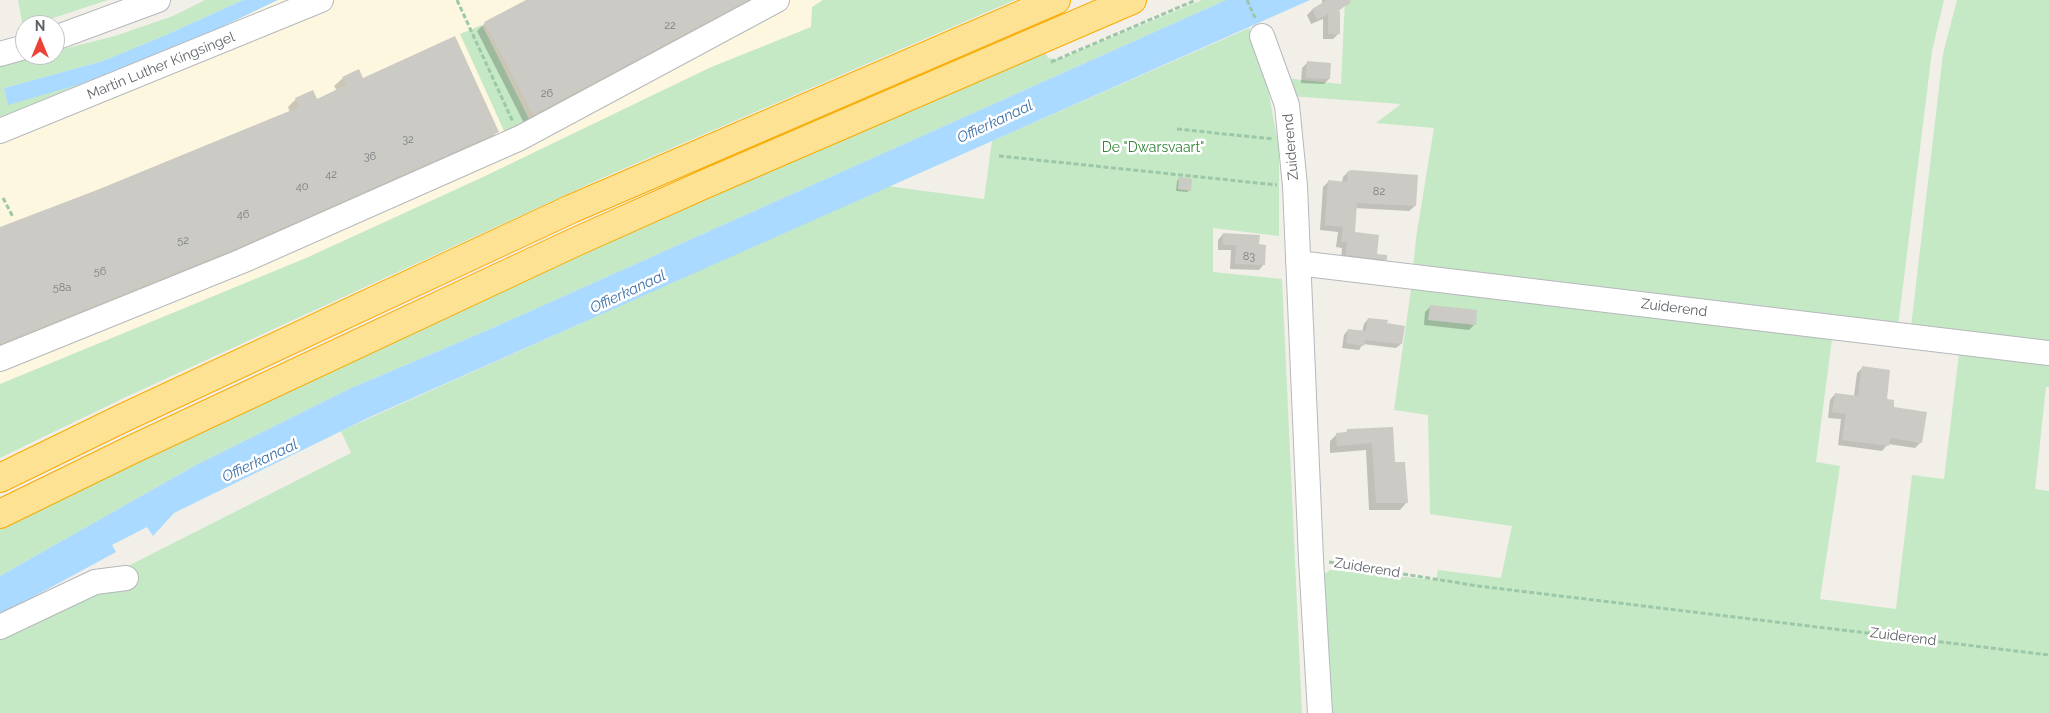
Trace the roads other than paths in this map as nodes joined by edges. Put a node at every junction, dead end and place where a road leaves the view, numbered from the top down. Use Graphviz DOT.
graph roads {
  1 [pos="158,0"];
  2 [pos="321,0"];
  3 [pos="778,0"];
  4 [pos="1056,0"];
  5 [pos="1132,0"];
  6 [pos="65,34"];
  7 [pos="1264,38"];
  8 [pos="15,50"];
  9 [pos="0,54"];
  10 [pos="0,131"];
  11 [pos="1298,263"];
  12 [pos="2049,353"];
  13 [pos="0,359"];
  14 [pos="0,478"];
  15 [pos="0,514"];
  16 [pos="126,578"];
  17 [pos="0,627"];
  18 [pos="1320,713"];
  1 -- 6 [label="street"];
  2 -- 10 [label="street, Martin Luther Kingsingel"];
  3 -- 13 [label="street"];
  4 -- 14 [label="highway"];
  5 -- 15 [label="highway"];
  7 -- 11 [label="street, Zuiderend"];
  8 -- 9 [label="street"];
  11 -- 12 [label="street, Zuiderend"];
  11 -- 18 [label="street, Zuiderend"];
  16 -- 17 [label="street"];
}
